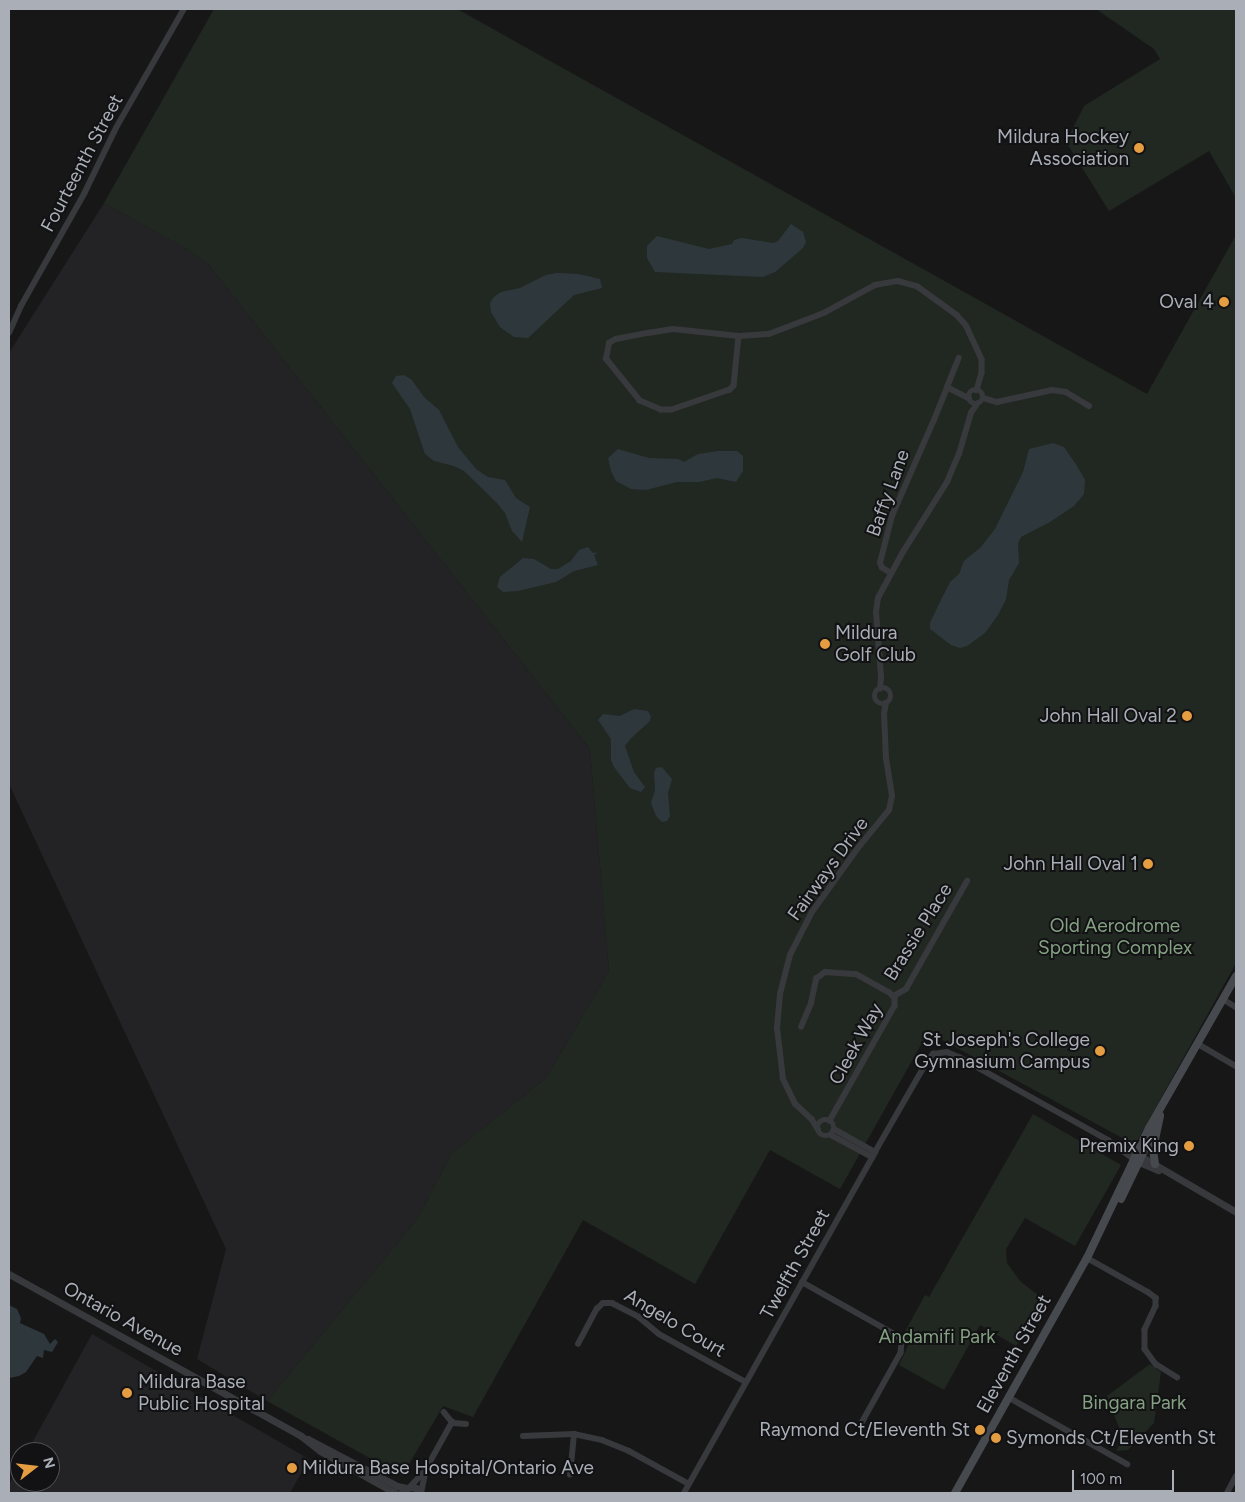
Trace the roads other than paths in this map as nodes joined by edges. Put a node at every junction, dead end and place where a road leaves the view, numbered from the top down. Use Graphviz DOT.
graph roads {
  1 [pos="184,9"];
  2 [pos="9,333"];
  3 [pos="740,336"];
  4 [pos="959,358"];
  5 [pos="947,386"];
  6 [pos="973,397"];
  7 [pos="982,398"];
  8 [pos="1089,406"];
  9 [pos="890,573"];
  10 [pos="882,689"];
  11 [pos="883,703"];
  12 [pos="967,881"];
  13 [pos="1236,976"];
  14 [pos="894,996"];
  15 [pos="1223,999"];
  16 [pos="1236,1007"];
  17 [pos="801,1026"];
  18 [pos="1198,1044"];
  19 [pos="1236,1066"];
  20 [pos="1167,1101"];
  21 [pos="1160,1116"];
  22 [pos="812,1120"];
  23 [pos="823,1121"];
  24 [pos="830,1121"];
  25 [pos="818,1130"];
  26 [pos="833,1132"];
  27 [pos="873,1155"];
  28 [pos="1138,1158"];
  29 [pos="1155,1164"];
  30 [pos="1170,1175"];
  31 [pos="1236,1212"];
  32 [pos="1087,1258"];
  33 [pos="9,1274"];
  34 [pos="802,1282"];
  35 [pos="578,1344"];
  36 [pos="1178,1377"];
  37 [pos="746,1382"];
  38 [pos="1008,1398"];
  39 [pos="444,1412"];
  40 [pos="452,1422"];
  41 [pos="466,1424"];
  42 [pos="860,1424"];
  43 [pos="574,1434"];
  44 [pos="301,1436"];
  45 [pos="523,1436"];
  46 [pos="1128,1464"];
  47 [pos="426,1469"];
  48 [pos="570,1475"];
  49 [pos="1236,1476"];
  50 [pos="689,1484"];
  51 [pos="406,1490"];
  52 [pos="959,1492"];
  53 [pos="395,1493"];
  54 [pos="421,1493"];
  55 [pos="684,1493"];
  56 [pos="1227,1493"];
  1 -- 2 [label="street, Fourteenth Street"];
  3 -- 3 [label="street"];
  3 -- 6 [label="street"];
  4 -- 5 [label="street"];
  5 -- 6 [label="street"];
  5 -- 9 [label="street, Baffy Lane"];
  6 -- 7 [label="street"];
  6 -- 7 [label="street"];
  6 -- 9 [label="street"];
  7 -- 8 [label="street"];
  9 -- 10 [label="street"];
  10 -- 11 [label="street"];
  10 -- 11 [label="street"];
  11 -- 22 [label="street, Fairways Drive"];
  12 -- 14 [label="street, Brassie Place"];
  13 -- 15 [label="main road, Eleventh Street"];
  14 -- 17 [label="street, Cleek Way"];
  14 -- 24 [label="street, Cleek Way"];
  15 -- 16 [label="street"];
  15 -- 18 [label="main road, Eleventh Street"];
  18 -- 19 [label="street"];
  18 -- 20 [label="main road, Eleventh Street"];
  20 -- 21 [label="main road, Eleventh Street"];
  20 -- 28 [label="main road, Eleventh Street"];
  21 -- 28 [label="main road, Eleventh Street"];
  21 -- 29 [label="main road"];
  22 -- 23 [label="street"];
  22 -- 25 [label="street, Fairways Drive"];
  23 -- 24 [label="street"];
  23 -- 25 [label="street"];
  24 -- 26 [label="street"];
  25 -- 26 [label="street"];
  26 -- 27 [label="street"];
  27 -- 28 [label="street, Twelfth Street"];
  27 -- 34 [label="street, Twelfth Street"];
  28 -- 29 [label="street"];
  28 -- 30 [label="street"];
  28 -- 32 [label="main road, Eleventh Street"];
  29 -- 30 [label="street"];
  30 -- 31 [label="street"];
  32 -- 36 [label="street"];
  32 -- 38 [label="main road, Eleventh Street"];
  33 -- 44 [label="street, Ontario Avenue"];
  34 -- 37 [label="street, Twelfth Street"];
  34 -- 42 [label="street"];
  35 -- 37 [label="street, Angelo Court"];
  37 -- 50 [label="street, Twelfth Street"];
  38 -- 46 [label="street"];
  38 -- 52 [label="main road, Eleventh Street"];
  39 -- 40 [label="street"];
  40 -- 41 [label="street"];
  40 -- 47 [label="street"];
  43 -- 45 [label="street"];
  43 -- 48 [label="street"];
  43 -- 50 [label="street"];
  44 -- 51 [label="street, Ontario Avenue"];
  44 -- 53 [label="street, Ontario Avenue"];
  47 -- 51 [label="street"];
  47 -- 54 [label="street"];
  49 -- 56 [label="street"];
  50 -- 55 [label="street, Twelfth Street"];
  51 -- 54 [label="street, Ontario Avenue"];
}
